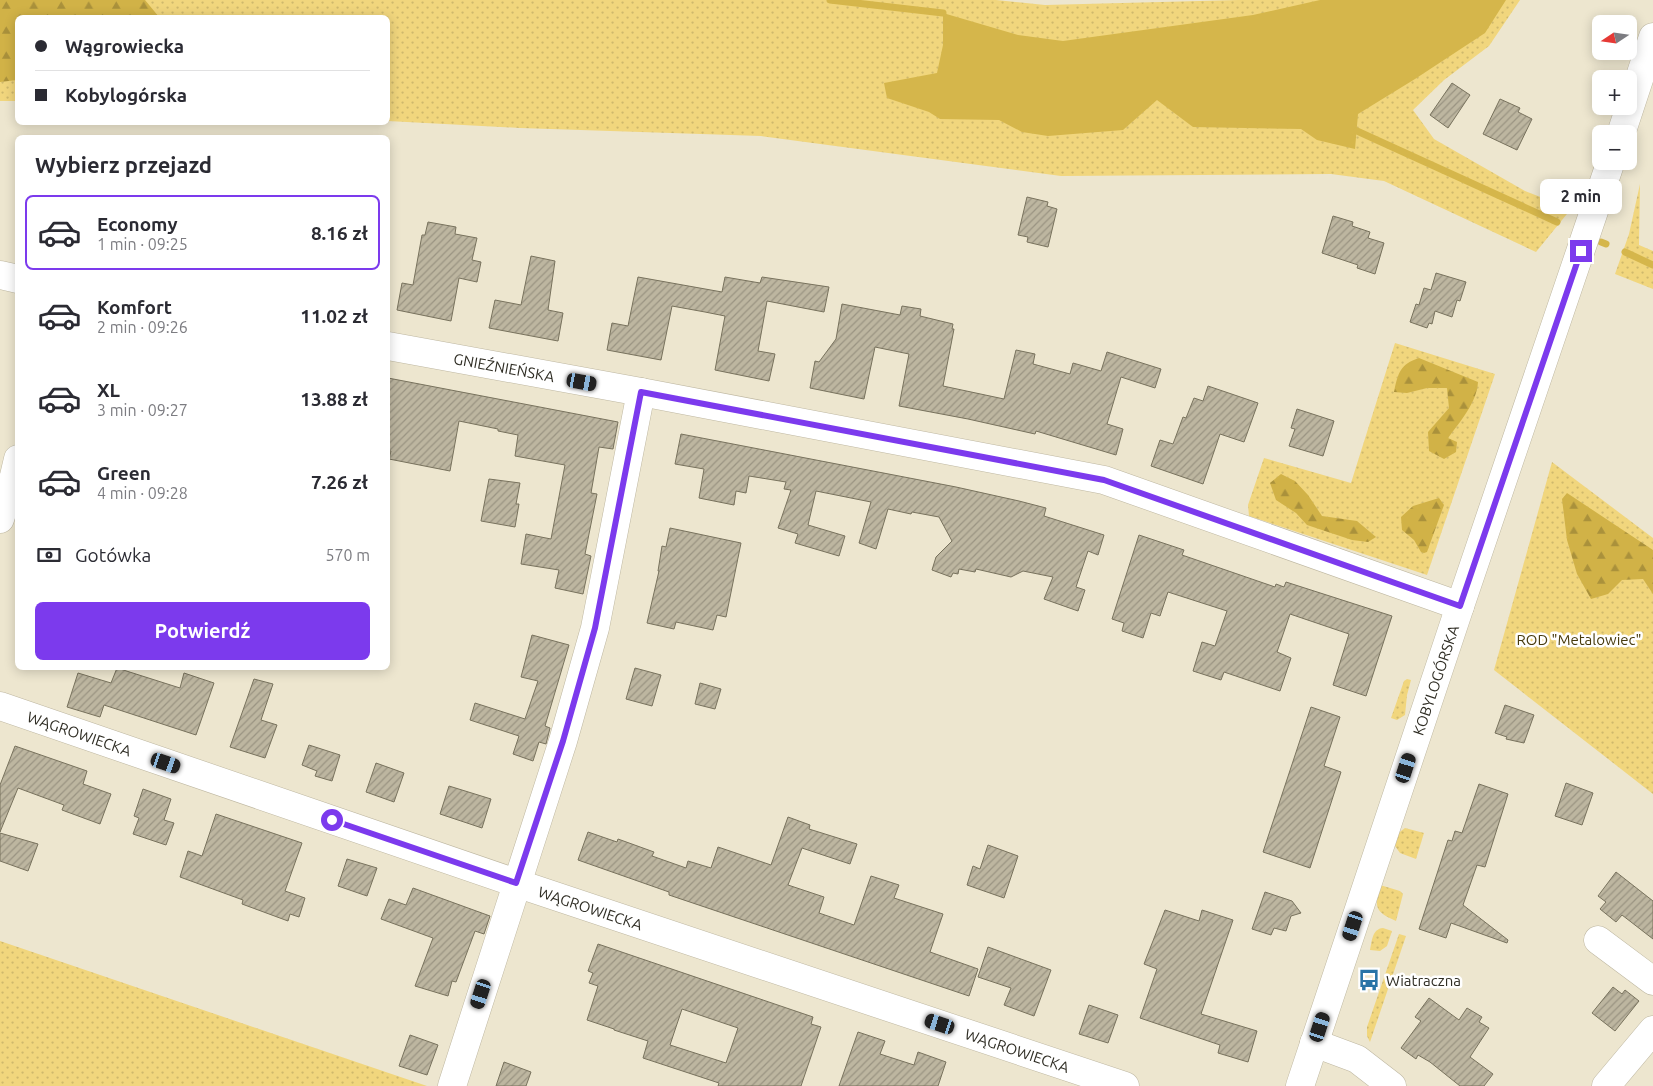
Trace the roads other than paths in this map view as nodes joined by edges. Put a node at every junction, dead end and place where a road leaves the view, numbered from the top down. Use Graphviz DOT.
graph roads {
  1 [pos="1653,37"];
  2 [pos="1624,125"];
  3 [pos="1608,170"];
  4 [pos="0,275"];
  5 [pos="15,278"];
  6 [pos="390,346"];
  7 [pos="641,392"];
  8 [pos="15,472"];
  9 [pos="0,519"];
  10 [pos="1460,606"];
  11 [pos="0,706"];
  12 [pos="516,883"];
  13 [pos="1598,940"];
  14 [pos="1653,980"];
  15 [pos="1653,1030"];
  16 [pos="1314,1043"];
  17 [pos="452,1086"];
  18 [pos="1125,1086"];
  19 [pos="1300,1086"];
  20 [pos="1392,1086"];
  21 [pos="1606,1086"];
  1 -- 2 [label="street"];
  3 -- 10 [label="street, KOBYLOGÓRSKA"];
  4 -- 5 [label="street"];
  6 -- 7 [label="street, GNIEŹNIEŃSKA"];
  7 -- 10 [label="street, GNIEŹNIEŃSKA"];
  7 -- 12 [label="street"];
  8 -- 9 [label="street"];
  10 -- 16 [label="street, KOBYLOGÓRSKA"];
  11 -- 12 [label="street, WĄGROWIECKA"];
  12 -- 17 [label="street"];
  12 -- 18 [label="street, WĄGROWIECKA"];
  13 -- 14 [label="street"];
  15 -- 21 [label="street"];
  16 -- 19 [label="street, KOBYLOGÓRSKA"];
  16 -- 20 [label="street"];
}
